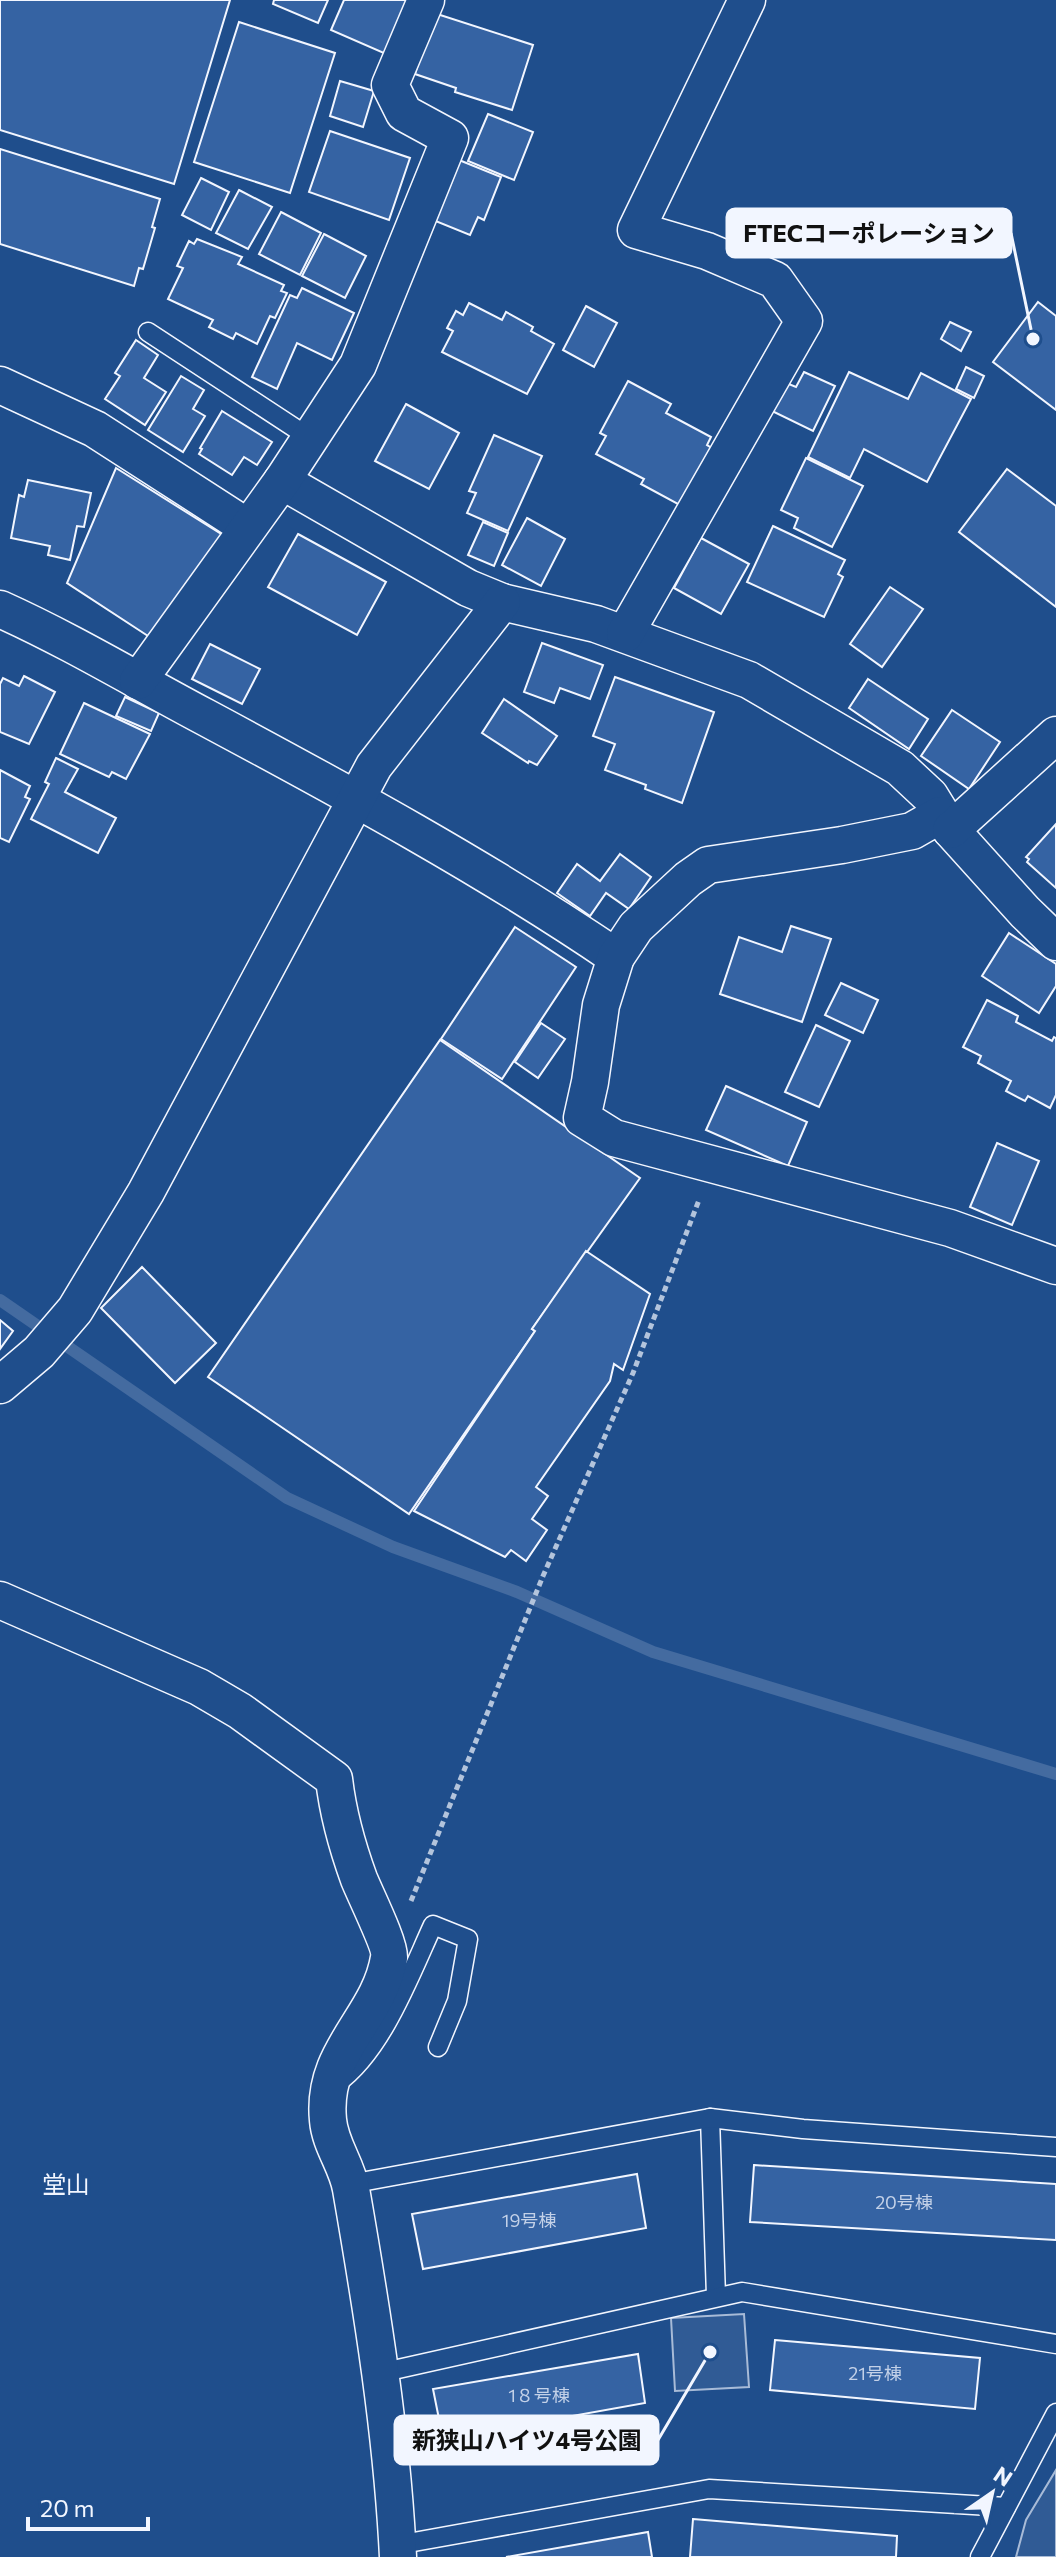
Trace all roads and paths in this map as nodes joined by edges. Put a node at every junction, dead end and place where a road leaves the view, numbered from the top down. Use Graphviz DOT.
graph roads {
  1 [pos="426,0"];
  2 [pos="747,0"];
  3 [pos="148,332"];
  4 [pos="0,385"];
  5 [pos="310,438"];
  6 [pos="282,481"];
  7 [pos="247,527"];
  8 [pos="502,602"];
  9 [pos="0,609"];
  10 [pos="625,634"];
  11 [pos="138,681"];
  12 [pos="1056,735"];
  13 [pos="358,799"];
  14 [pos="946,822"];
  15 [pos="1056,942"];
  16 [pos="616,957"];
  17 [pos="712,1165"];
  18 [pos="1056,1266"];
  19 [pos="0,1385"];
  20 [pos="0,1600"];
  21 [pos="390,1955"];
  22 [pos="438,2047"];
  23 [pos="328,2089"];
  24 [pos="710,2118"];
  25 [pos="1056,2147"];
  26 [pos="350,2184"];
  27 [pos="716,2296"];
  28 [pos="1056,2344"];
  29 [pos="380,2373"];
  30 [pos="1056,2413"];
  31 [pos="1006,2507"];
  32 [pos="398,2551"];
  33 [pos="980,2557"];
  1 -- 5 [label="street"];
  2 -- 10 [label="street"];
  3 -- 5 [label="lane"];
  4 -- 7 [label="street"];
  5 -- 6 [label="street"];
  6 -- 7 [label="street"];
  6 -- 8 [label="street"];
  7 -- 11 [label="street"];
  8 -- 10 [label="street"];
  8 -- 13 [label="street"];
  9 -- 11 [label="street"];
  10 -- 14 [label="street"];
  11 -- 13 [label="street"];
  12 -- 14 [label="street"];
  13 -- 16 [label="street"];
  13 -- 19 [label="street"];
  14 -- 15 [label="street"];
  14 -- 16 [label="street"];
  16 -- 17 [label="street"];
  17 -- 18 [label="street"];
  17 -- 21 [label="path"];
  20 -- 21 [label="street"];
  21 -- 23 [label="street"];
  22 -- 23 [label="lane"];
  23 -- 26 [label="street"];
  24 -- 25 [label="lane"];
  24 -- 26 [label="lane"];
  24 -- 27 [label="lane"];
  26 -- 29 [label="street"];
  27 -- 28 [label="lane"];
  27 -- 29 [label="lane"];
  29 -- 32 [label="street"];
  30 -- 31 [label="lane"];
  31 -- 32 [label="lane"];
  31 -- 33 [label="lane"];
}
